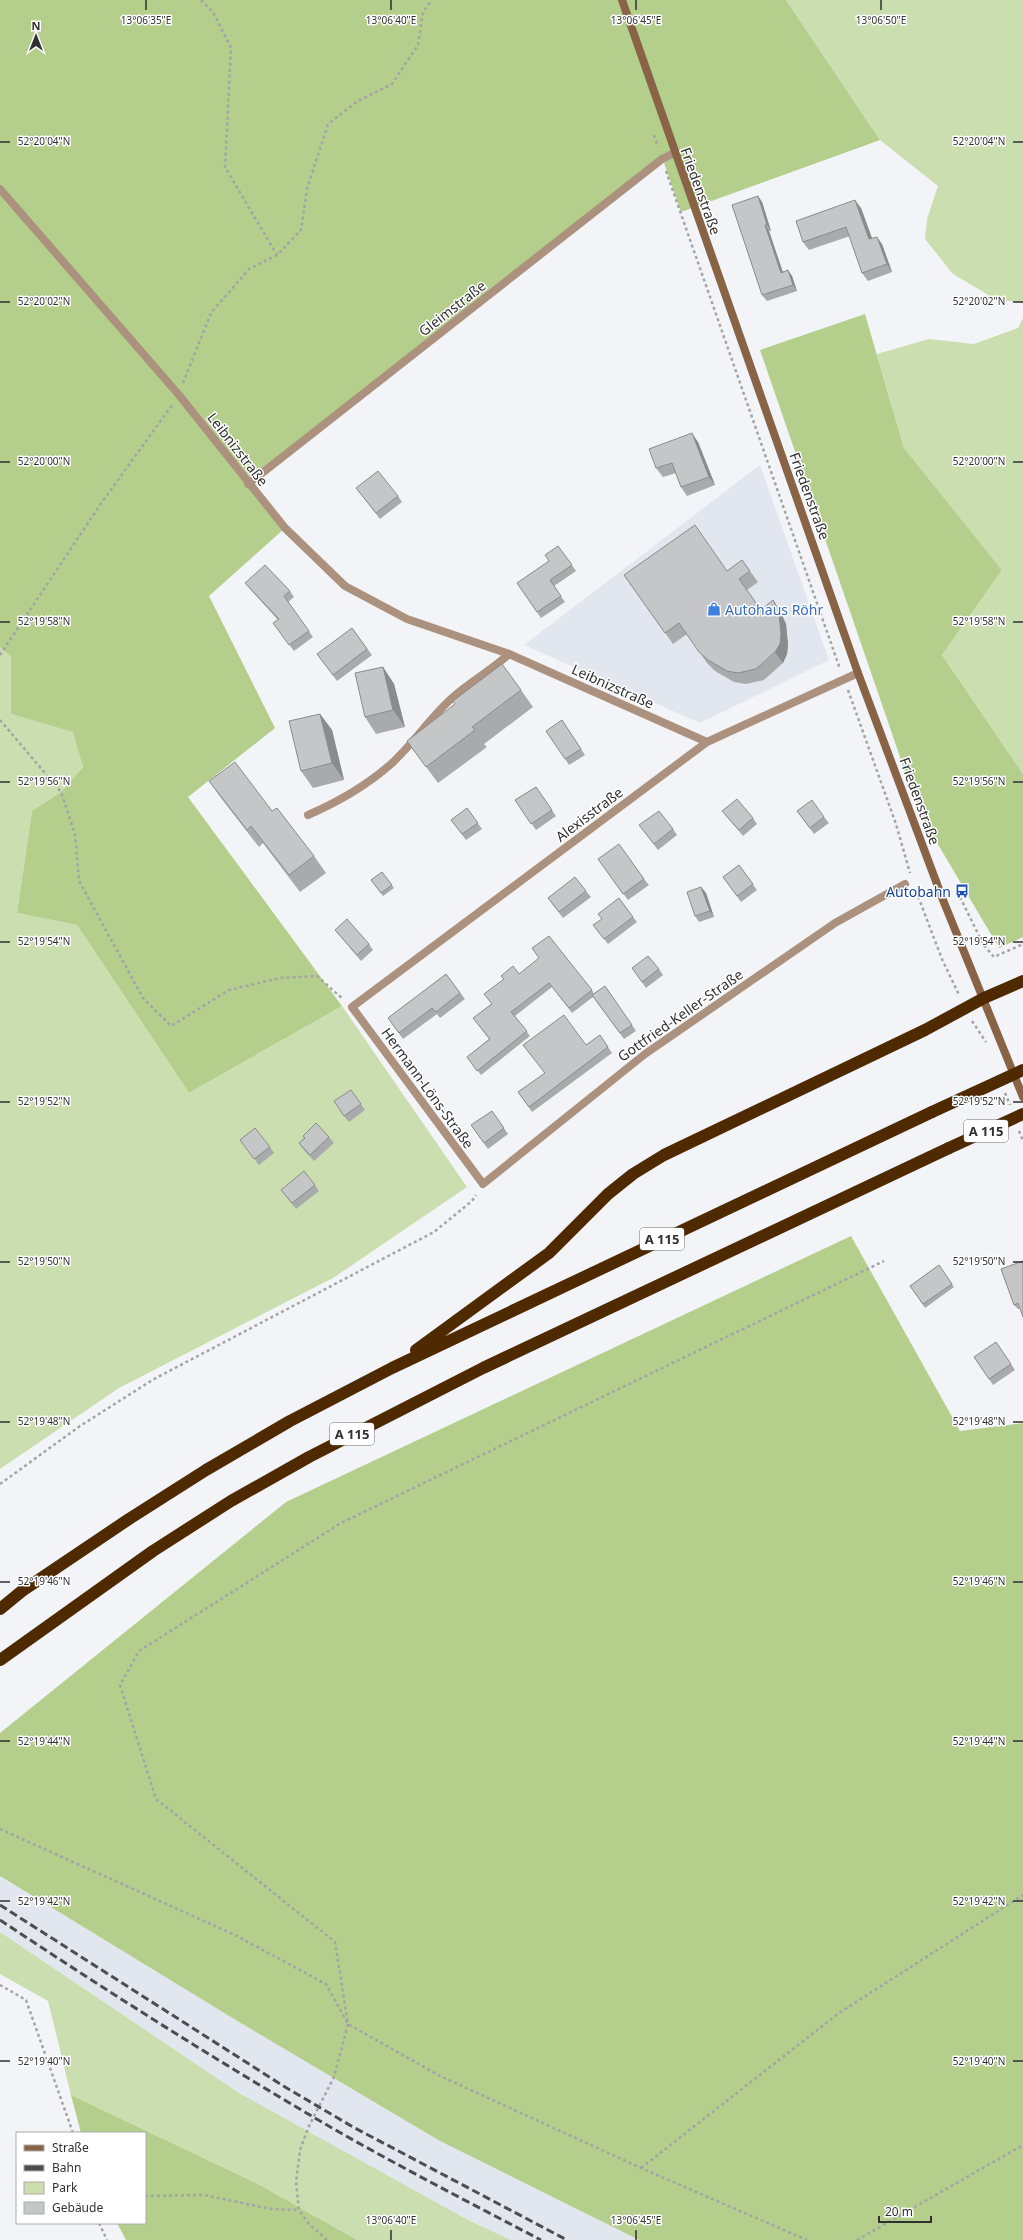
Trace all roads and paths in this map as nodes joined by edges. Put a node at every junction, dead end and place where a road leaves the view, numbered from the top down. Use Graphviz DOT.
graph roads {
  1 [pos="201,0"];
  2 [pos="432,0"];
  3 [pos="622,0"];
  4 [pos="653,130"];
  5 [pos="674,153"];
  6 [pos="662,159"];
  7 [pos="0,189"];
  8 [pos="277,254"];
  9 [pos="179,395"];
  10 [pos="248,484"];
  11 [pos="509,654"];
  12 [pos="0,656"];
  13 [pos="858,673"];
  14 [pos="843,678"];
  15 [pos="0,720"];
  16 [pos="707,742"];
  17 [pos="308,815"];
  18 [pos="909,882"];
  19 [pos="914,887"];
  20 [pos="960,897"];
  21 [pos="1023,944"];
  22 [pos="951,981"];
  23 [pos="1023,981"];
  24 [pos="984,998"];
  25 [pos="352,1007"];
  26 [pos="1023,1070"];
  27 [pos="1023,1097"];
  28 [pos="1023,1114"];
  29 [pos="483,1184"];
  30 [pos="884,1261"];
  31 [pos="392,1368"];
  32 [pos="0,1484"];
  33 [pos="0,1609"];
  34 [pos="0,1660"];
  35 [pos="0,1829"];
  36 [pos="1023,1895"];
  37 [pos="0,1985"];
  38 [pos="348,2024"];
  39 [pos="73,2132"];
  40 [pos="1023,2145"];
  41 [pos="641,2168"];
  42 [pos="146,2196"];
  43 [pos="299,2210"];
  44 [pos="99,2224"];
  45 [pos="107,2240"];
  46 [pos="327,2240"];
  47 [pos="807,2240"];
  48 [pos="857,2240"];
  1 -- 8 [label="path"];
  2 -- 8 [label="path"];
  3 -- 5 [label="main road, Friedenstraße"];
  4 -- 6 [label="path"];
  5 -- 6 [label="street, Gleimstraße"];
  5 -- 13 [label="main road, Friedenstraße"];
  6 -- 10 [label="street, Gleimstraße"];
  6 -- 14 [label="path"];
  7 -- 9 [label="street, Leibnizstraße"];
  8 -- 9 [label="path"];
  9 -- 10 [label="street, Leibnizstraße"];
  9 -- 12 [label="path"];
  10 -- 11 [label="street, Leibnizstraße"];
  11 -- 16 [label="street, Leibnizstraße"];
  11 -- 17 [label="street"];
  13 -- 14 [label="street, Alexisstraße"];
  13 -- 24 [label="main road, Friedenstraße"];
  14 -- 16 [label="street, Alexisstraße"];
  14 -- 18 [label="path"];
  15 -- 25 [label="path"];
  16 -- 25 [label="street, Alexisstraße"];
  18 -- 29 [label="street, Gottfried-Keller-Straße"];
  19 -- 22 [label="path"];
  20 -- 21 [label="path"];
  23 -- 24 [label="highway"];
  24 -- 27 [label="main road, Friedenstraße"];
  24 -- 31 [label="highway"];
  25 -- 29 [label="street, Hermann-Löns-Straße"];
  26 -- 31 [label="highway, A 115, bridge"];
  28 -- 34 [label="highway, A 115, bridge"];
  29 -- 32 [label="path"];
  30 -- 38 [label="path"];
  31 -- 33 [label="highway, A 115"];
  35 -- 38 [label="path"];
  36 -- 41 [label="path"];
  37 -- 39 [label="path"];
  38 -- 41 [label="path"];
  38 -- 43 [label="path"];
  40 -- 48 [label="path"];
  41 -- 47 [label="path"];
  42 -- 43 [label="path"];
  43 -- 46 [label="path"];
  44 -- 45 [label="path"];
}
